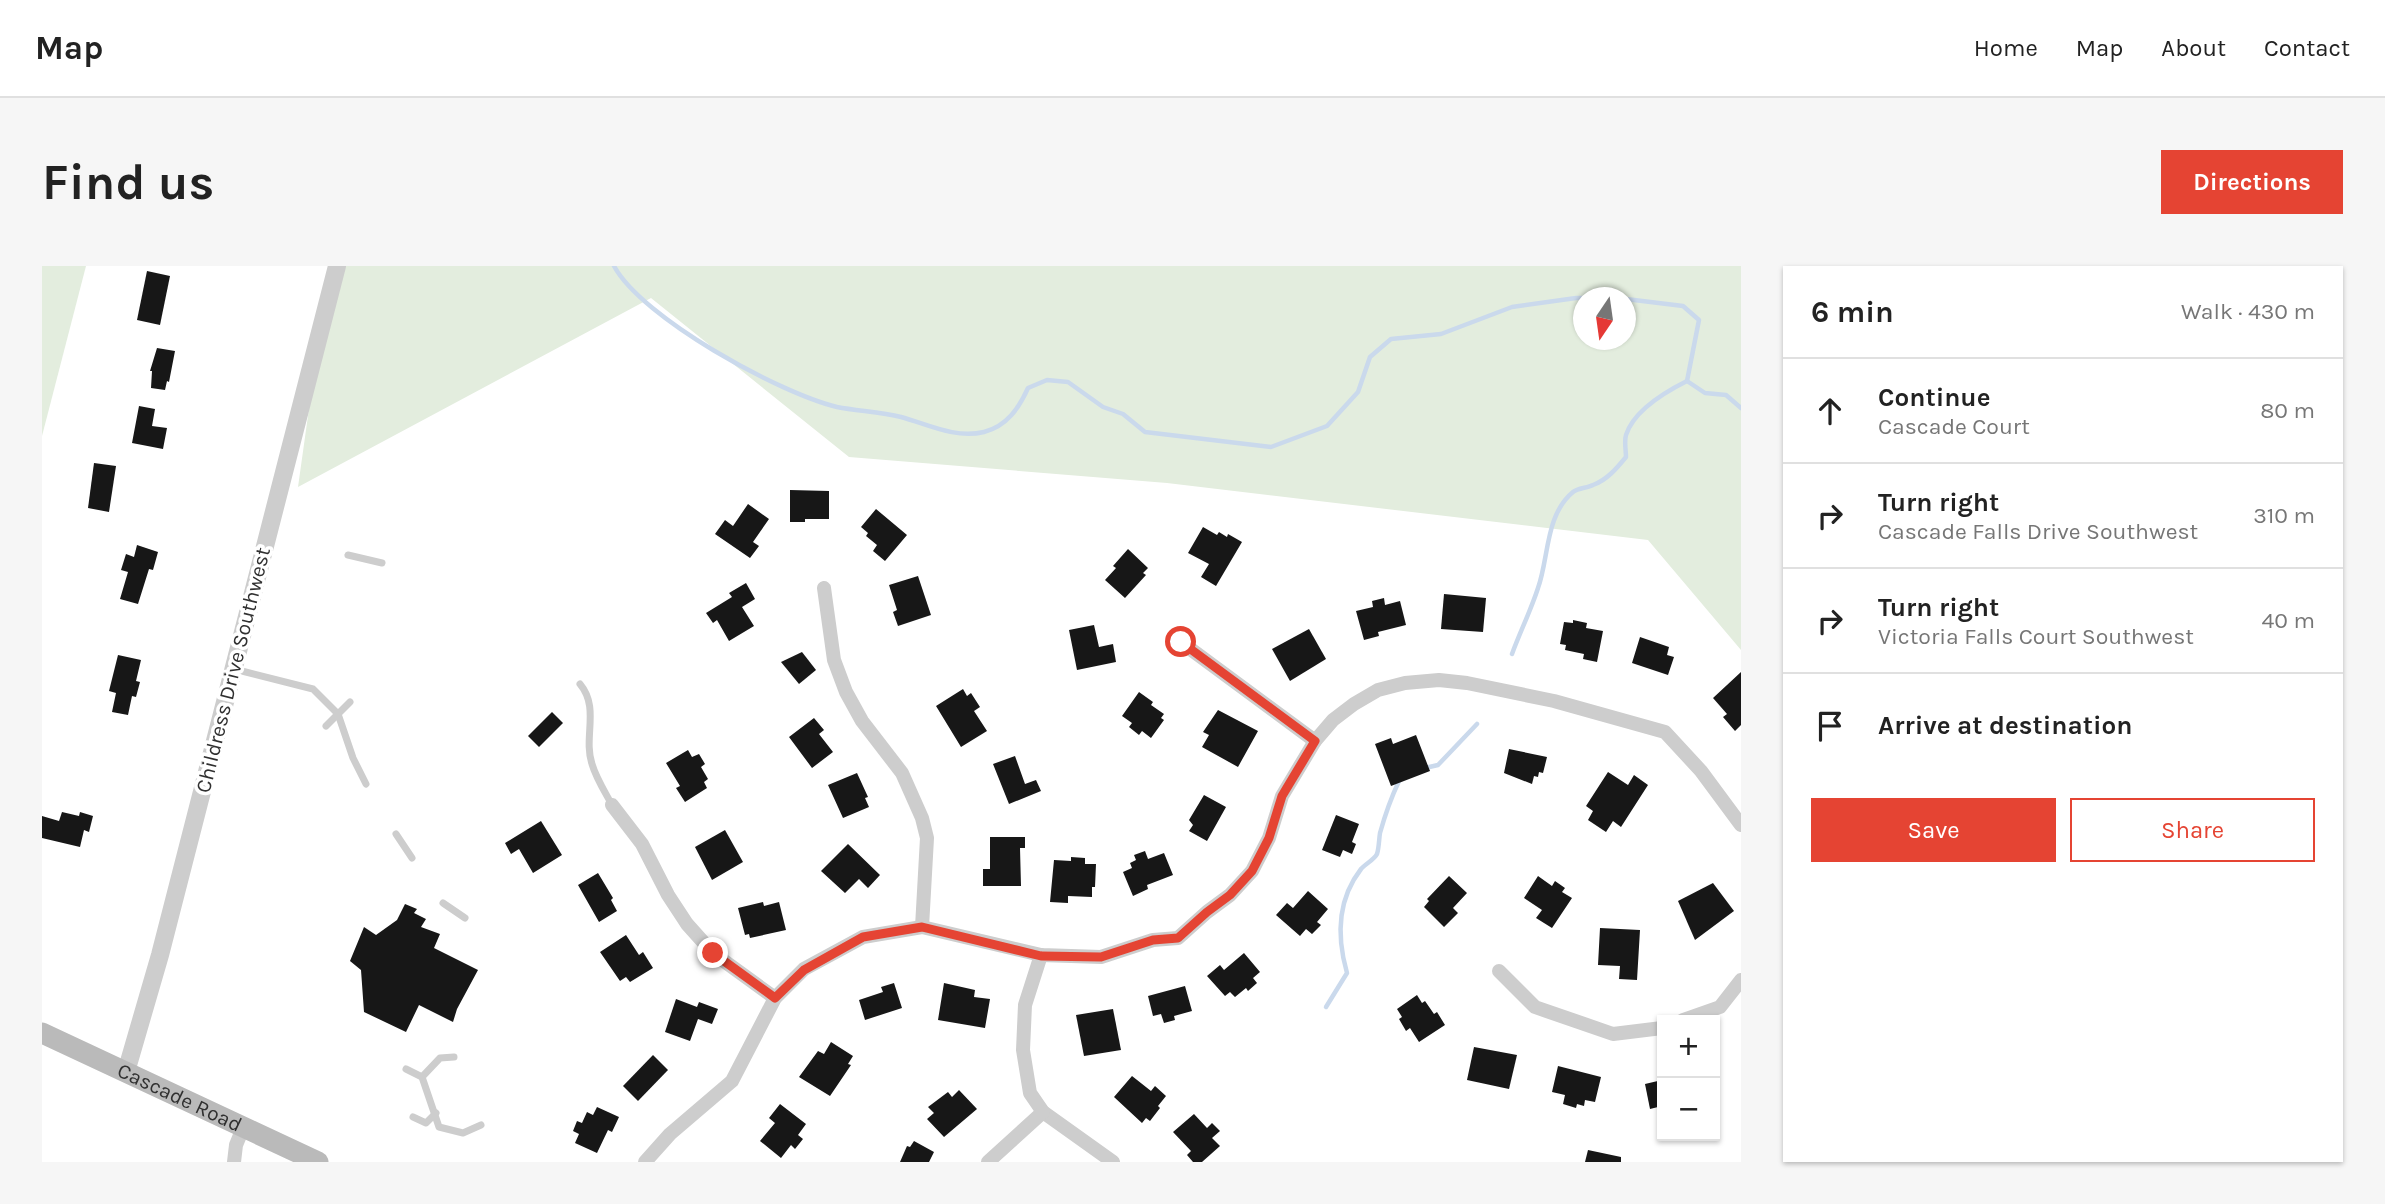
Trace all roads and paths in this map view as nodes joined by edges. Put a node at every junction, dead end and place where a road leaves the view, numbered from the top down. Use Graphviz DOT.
graph roads {
  1 [pos="337,266"];
  2 [pos="348,555"];
  3 [pos="382,563"];
  4 [pos="824,588"];
  5 [pos="1181,642"];
  6 [pos="233,669"];
  7 [pos="580,684"];
  8 [pos="350,702"];
  9 [pos="338,714"];
  10 [pos="326,726"];
  11 [pos="1315,741"];
  12 [pos="366,784"];
  13 [pos="612,805"];
  14 [pos="1741,824"];
  15 [pos="396,834"];
  16 [pos="412,858"];
  17 [pos="443,903"];
  18 [pos="465,918"];
  19 [pos="922,927"];
  20 [pos="1041,956"];
  21 [pos="1499,971"];
  22 [pos="1741,980"];
  23 [pos="775,998"];
  24 [pos="1697,1015"];
  25 [pos="1657,1029"];
  26 [pos="42,1033"];
  27 [pos="454,1057"];
  28 [pos="406,1069"];
  29 [pos="126,1072"];
  30 [pos="422,1077"];
  31 [pos="1043,1112"];
  32 [pos="436,1113"];
  33 [pos="413,1117"];
  34 [pos="481,1125"];
  35 [pos="243,1128"];
  36 [pos="234,1162"];
  37 [pos="318,1162"];
  38 [pos="645,1162"];
  39 [pos="988,1162"];
  40 [pos="1113,1162"];
  1 -- 6 [label="street, Childress Drive Southwest"];
  2 -- 3 [label="lane"];
  4 -- 19 [label="street"];
  5 -- 11 [label="street"];
  6 -- 9 [label="lane"];
  6 -- 29 [label="street, Childress Drive Southwest"];
  7 -- 13 [label="lane"];
  8 -- 9 [label="lane"];
  9 -- 10 [label="lane"];
  9 -- 12 [label="lane"];
  11 -- 14 [label="street"];
  11 -- 20 [label="street"];
  13 -- 23 [label="street"];
  15 -- 16 [label="lane"];
  17 -- 18 [label="lane"];
  19 -- 20 [label="street"];
  19 -- 23 [label="street"];
  20 -- 31 [label="street"];
  21 -- 25 [label="street"];
  22 -- 24 [label="street"];
  23 -- 38 [label="street"];
  26 -- 29 [label="main road, Cascade Road"];
  27 -- 30 [label="lane"];
  28 -- 30 [label="lane"];
  29 -- 35 [label="main road, Cascade Road"];
  30 -- 32 [label="lane"];
  31 -- 39 [label="street"];
  31 -- 40 [label="street"];
  32 -- 33 [label="lane"];
  32 -- 34 [label="lane"];
  35 -- 36 [label="street"];
  35 -- 37 [label="main road, Cascade Road"];
}
